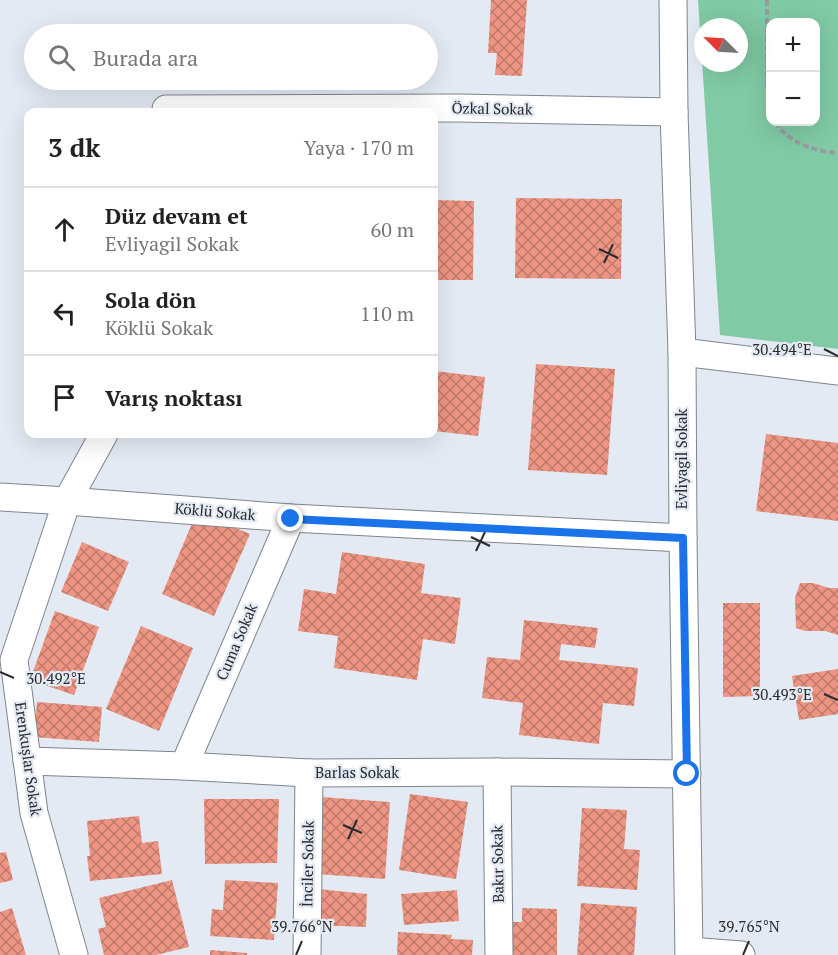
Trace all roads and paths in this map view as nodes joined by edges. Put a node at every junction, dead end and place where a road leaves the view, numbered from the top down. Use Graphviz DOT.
graph roads {
  1 [pos="673,0"];
  2 [pos="767,0"];
  3 [pos="767,72"];
  4 [pos="438,108"];
  5 [pos="674,112"];
  6 [pos="778,126"];
  7 [pos="838,153"];
  8 [pos="682,352"];
  9 [pos="838,371"];
  10 [pos="102,438"];
  11 [pos="0,497"];
  12 [pos="67,501"];
  13 [pos="291,519"];
  14 [pos="683,538"];
  15 [pos="27,761"];
  16 [pos="184,766"];
  17 [pos="497,772"];
  18 [pos="309,773"];
  19 [pos="687,774"];
  20 [pos="689,953"];
  21 [pos="74,955"];
  22 [pos="306,955"];
  23 [pos="499,955"];
  24 [pos="741,955"];
  1 -- 5 [label="street, Evliyagil Sokak"];
  2 -- 3 [label="path"];
  4 -- 5 [label="street, Özkal Sokak"];
  5 -- 8 [label="street, Evliyagil Sokak"];
  6 -- 7 [label="path"];
  8 -- 9 [label="street"];
  8 -- 14 [label="street, Evliyagil Sokak"];
  10 -- 12 [label="street, Erenkuşlar Sokak"];
  11 -- 12 [label="street, Köklü Sokak"];
  12 -- 13 [label="street, Köklü Sokak"];
  12 -- 15 [label="street, Erenkuşlar Sokak"];
  13 -- 14 [label="street, Köklü Sokak"];
  13 -- 16 [label="street, Cuma Sokak"];
  14 -- 19 [label="street, Evliyagil Sokak"];
  15 -- 16 [label="street, Barlas Sokak"];
  15 -- 21 [label="street, Erenkuşlar Sokak"];
  16 -- 18 [label="street, Barlas Sokak"];
  17 -- 18 [label="street, Barlas Sokak"];
  17 -- 19 [label="street, Barlas Sokak"];
  17 -- 23 [label="street, Bakır Sokak"];
  18 -- 22 [label="street, İnciler Sokak"];
  19 -- 20 [label="street, Evliyagil Sokak"];
  20 -- 24 [label="street"];
}
